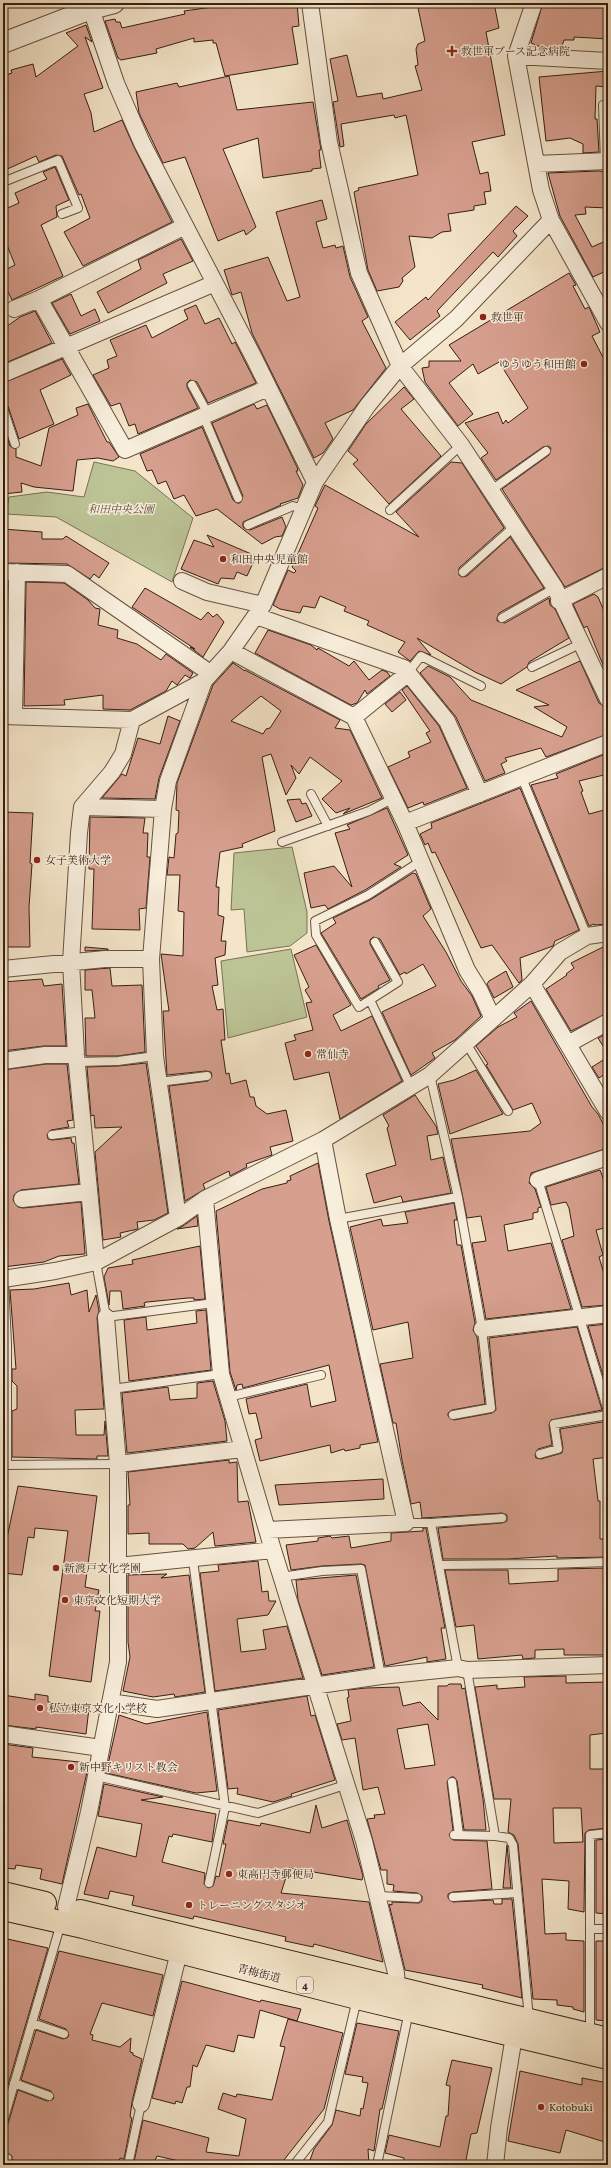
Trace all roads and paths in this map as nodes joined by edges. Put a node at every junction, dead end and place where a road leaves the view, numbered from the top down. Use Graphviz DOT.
graph roads {
  1 [pos="114,3"];
  2 [pos="310,3"];
  3 [pos="534,3"];
  4 [pos="90,6"];
  5 [pos="3,43"];
  6 [pos="516,56"];
  7 [pos="608,61"];
  8 [pos="603,105"];
  9 [pos="606,161"];
  10 [pos="536,164"];
  11 [pos="3,182"];
  12 [pos="62,214"];
  13 [pos="551,220"];
  14 [pos="185,226"];
  15 [pos="215,284"];
  16 [pos="39,299"];
  17 [pos="14,309"];
  18 [pos="608,323"];
  19 [pos="65,347"];
  20 [pos="400,366"];
  21 [pos="3,374"];
  22 [pos="192,384"];
  23 [pos="268,388"];
  24 [pos="3,408"];
  25 [pos="206,415"];
  26 [pos="15,444"];
  27 [pos="461,445"];
  28 [pos="546,451"];
  29 [pos="314,482"];
  30 [pos="490,491"];
  31 [pos="238,498"];
  32 [pos="303,509"];
  33 [pos="390,510"];
  34 [pos="248,525"];
  35 [pos="515,526"];
  36 [pos="10,572"];
  37 [pos="463,572"];
  38 [pos="608,576"];
  39 [pos="182,581"];
  40 [pos="557,595"];
  41 [pos="260,610"];
  42 [pos="502,618"];
  43 [pos="580,644"];
  44 [pos="231,651"];
  45 [pos="532,667"];
  46 [pos="407,674"];
  47 [pos="207,677"];
  48 [pos="481,686"];
  49 [pos="608,699"];
  50 [pos="9,716"];
  51 [pos="354,717"];
  52 [pos="132,720"];
  53 [pos="608,743"];
  54 [pos="522,778"];
  55 [pos="311,794"];
  56 [pos="480,794"];
  57 [pos="392,799"];
  58 [pos="82,807"];
  59 [pos="163,809"];
  60 [pos="405,823"];
  61 [pos="328,826"];
  62 [pos="282,842"];
  63 [pos="421,861"];
  64 [pos="608,933"];
  65 [pos="587,936"];
  66 [pos="375,942"];
  67 [pos="151,959"];
  68 [pos="71,962"];
  69 [pos="3,969"];
  70 [pos="532,984"];
  71 [pos="370,1000"];
  72 [pos="493,1019"];
  73 [pos="608,1022"];
  74 [pos="466,1043"];
  75 [pos="568,1044"];
  76 [pos="155,1056"];
  77 [pos="76,1058"];
  78 [pos="3,1061"];
  79 [pos="430,1075"];
  80 [pos="207,1076"];
  81 [pos="159,1082"];
  82 [pos="411,1087"];
  83 [pos="508,1111"];
  84 [pos="608,1112"];
  85 [pos="83,1131"];
  86 [pos="52,1135"];
  87 [pos="323,1140"];
  88 [pos="608,1157"];
  89 [pos="538,1180"];
  90 [pos="89,1192"];
  91 [pos="458,1197"];
  92 [pos="22,1199"];
  93 [pos="205,1199"];
  94 [pos="178,1218"];
  95 [pos="338,1219"];
  96 [pos="96,1262"];
  97 [pos="4,1279"];
  98 [pos="214,1303"];
  99 [pos="608,1314"];
  100 [pos="106,1317"];
  101 [pos="581,1317"];
  102 [pos="482,1329"];
  103 [pos="221,1374"];
  104 [pos="321,1375"];
  105 [pos="112,1389"];
  106 [pos="228,1397"];
  107 [pos="608,1411"];
  108 [pos="453,1415"];
  109 [pos="608,1415"];
  110 [pos="242,1448"];
  111 [pos="540,1454"];
  112 [pos="118,1464"];
  113 [pos="5,1465"];
  114 [pos="502,1518"];
  115 [pos="431,1522"];
  116 [pos="406,1523"];
  117 [pos="268,1530"];
  118 [pos="272,1550"];
  119 [pos="193,1560"];
  120 [pos="608,1562"];
  121 [pos="439,1565"];
  122 [pos="118,1566"];
  123 [pos="281,1577"];
  124 [pos="608,1665"];
  125 [pos="462,1669"];
  126 [pos="381,1676"];
  127 [pos="316,1685"];
  128 [pos="110,1702"];
  129 [pos="212,1702"];
  130 [pos="3,1734"];
  131 [pos="101,1748"];
  132 [pos="96,1776"];
  133 [pos="452,1782"];
  134 [pos="345,1785"];
  135 [pos="225,1807"];
  136 [pos="608,1833"];
  137 [pos="495,1836"];
  138 [pos="209,1883"];
  139 [pos="3,1893"];
  140 [pos="516,1893"];
  141 [pos="379,1896"];
  142 [pos="453,1897"];
  143 [pos="417,1898"];
  144 [pos="3,1909"];
  145 [pos="64,1914"];
  146 [pos="590,1929"];
  147 [pos="608,1929"];
  148 [pos="179,1952"];
  149 [pos="397,1987"];
  150 [pos="357,1998"];
  151 [pos="410,2010"];
  152 [pos="529,2019"];
  153 [pos="32,2023"];
  154 [pos="64,2034"];
  155 [pos="514,2036"];
  156 [pos="599,2036"];
  157 [pos="608,2058"];
  158 [pos="14,2083"];
  159 [pos="6,2095"];
  160 [pos="49,2096"];
  161 [pos="141,2104"];
  162 [pos="3,2122"];
  163 [pos="128,2165"];
  164 [pos="294,2165"];
  165 [pos="376,2165"];
  166 [pos="495,2165"];
  1 -- 4 [label="street"];
  2 -- 20 [label="street"];
  3 -- 6 [label="street"];
  4 -- 5 [label="street"];
  4 -- 14 [label="street"];
  6 -- 7 [label="street"];
  6 -- 10 [label="street"];
  8 -- 9 [label="lane"];
  9 -- 10 [label="street"];
  10 -- 13 [label="street"];
  11 -- 12 [label="lane"];
  13 -- 18 [label="street"];
  13 -- 20 [label="street"];
  14 -- 15 [label="street"];
  14 -- 16 [label="street"];
  15 -- 19 [label="street"];
  15 -- 23 [label="street"];
  16 -- 17 [label="street"];
  16 -- 19 [label="street"];
  19 -- 21 [label="street"];
  19 -- 25 [label="street"];
  20 -- 27 [label="street"];
  20 -- 29 [label="street"];
  22 -- 25 [label="lane"];
  23 -- 25 [label="street"];
  23 -- 29 [label="street"];
  24 -- 26 [label="lane"];
  25 -- 31 [label="lane"];
  27 -- 30 [label="street"];
  27 -- 33 [label="lane"];
  28 -- 30 [label="lane"];
  29 -- 32 [label="street"];
  30 -- 35 [label="street"];
  32 -- 34 [label="lane"];
  32 -- 41 [label="street"];
  35 -- 37 [label="lane"];
  35 -- 40 [label="street"];
  36 -- 47 [label="street"];
  36 -- 50 [label="street"];
  38 -- 40 [label="street"];
  39 -- 41 [label="street"];
  40 -- 42 [label="lane"];
  40 -- 43 [label="street"];
  41 -- 44 [label="street"];
  41 -- 46 [label="street"];
  43 -- 45 [label="lane"];
  43 -- 49 [label="street"];
  44 -- 47 [label="street"];
  44 -- 51 [label="street"];
  46 -- 48 [label="lane"];
  46 -- 51 [label="street"];
  46 -- 56 [label="street"];
  47 -- 52 [label="street"];
  47 -- 59 [label="street"];
  50 -- 52 [label="street"];
  51 -- 57 [label="street"];
  52 -- 58 [label="street"];
  53 -- 54 [label="street"];
  54 -- 56 [label="street"];
  54 -- 65 [label="lane"];
  55 -- 61 [label="lane"];
  56 -- 60 [label="street"];
  57 -- 60 [label="street"];
  57 -- 61 [label="lane"];
  58 -- 59 [label="street"];
  58 -- 68 [label="street"];
  59 -- 67 [label="street"];
  60 -- 63 [label="street"];
  61 -- 62 [label="lane"];
  63 -- 71 [label="lane"];
  63 -- 72 [label="street"];
  64 -- 65 [label="street"];
  65 -- 70 [label="street"];
  66 -- 71 [label="lane"];
  67 -- 68 [label="street"];
  67 -- 76 [label="street"];
  68 -- 69 [label="street"];
  68 -- 77 [label="street"];
  70 -- 72 [label="street"];
  70 -- 75 [label="street"];
  71 -- 82 [label="lane"];
  72 -- 74 [label="street"];
  73 -- 75 [label="street"];
  74 -- 79 [label="street"];
  74 -- 83 [label="lane"];
  75 -- 84 [label="street"];
  76 -- 77 [label="lane"];
  76 -- 81 [label="street"];
  77 -- 78 [label="street"];
  77 -- 85 [label="street"];
  79 -- 82 [label="street"];
  79 -- 91 [label="lane"];
  80 -- 81 [label="lane"];
  81 -- 94 [label="street"];
  82 -- 87 [label="street"];
  85 -- 86 [label="lane"];
  85 -- 90 [label="street"];
  87 -- 93 [label="street"];
  87 -- 95 [label="street"];
  88 -- 89 [label="street"];
  89 -- 101 [label="lane"];
  90 -- 92 [label="street"];
  90 -- 96 [label="street"];
  91 -- 95 [label="lane"];
  91 -- 102 [label="lane"];
  93 -- 94 [label="street"];
  93 -- 98 [label="street"];
  94 -- 96 [label="street"];
  95 -- 116 [label="street"];
  96 -- 97 [label="street"];
  96 -- 100 [label="lane"];
  97 -- 113 [label="lane"];
  98 -- 100 [label="lane"];
  98 -- 103 [label="street"];
  99 -- 101 [label="street"];
  100 -- 105 [label="street"];
  101 -- 102 [label="street"];
  101 -- 107 [label="lane"];
  102 -- 108 [label="lane"];
  103 -- 105 [label="lane"];
  103 -- 106 [label="street"];
  104 -- 106 [label="lane"];
  105 -- 112 [label="street"];
  106 -- 110 [label="street"];
  109 -- 111 [label="lane"];
  110 -- 112 [label="street"];
  110 -- 117 [label="street"];
  112 -- 113 [label="lane"];
  112 -- 122 [label="street"];
  114 -- 115 [label="lane"];
  115 -- 116 [label="lane"];
  115 -- 121 [label="lane"];
  116 -- 117 [label="street"];
  117 -- 118 [label="street"];
  118 -- 119 [label="street"];
  118 -- 123 [label="street"];
  119 -- 122 [label="street"];
  119 -- 129 [label="lane"];
  120 -- 121 [label="lane"];
  121 -- 125 [label="lane"];
  122 -- 128 [label="street"];
  123 -- 126 [label="lane"];
  123 -- 127 [label="street"];
  124 -- 125 [label="street"];
  125 -- 126 [label="street"];
  125 -- 137 [label="lane"];
  126 -- 127 [label="street"];
  127 -- 129 [label="street"];
  127 -- 134 [label="street"];
  128 -- 129 [label="street"];
  128 -- 131 [label="street"];
  129 -- 135 [label="lane"];
  130 -- 131 [label="street"];
  131 -- 132 [label="street"];
  132 -- 135 [label="lane"];
  132 -- 145 [label="street"];
  133 -- 137 [label="lane"];
  134 -- 135 [label="lane"];
  134 -- 141 [label="street"];
  135 -- 138 [label="lane"];
  136 -- 146 [label="lane"];
  137 -- 140 [label="lane"];
  139 -- 145 [label="main road, 青梅街道 / 4"];
  140 -- 142 [label="lane"];
  140 -- 152 [label="lane"];
  141 -- 143 [label="lane"];
  141 -- 149 [label="street"];
  144 -- 145 [label="main road, 青梅街道 / 4"];
  145 -- 148 [label="main road, 青梅街道 / 4"];
  145 -- 149 [label="main road, 青梅街道 / 4"];
  145 -- 153 [label="lane"];
  146 -- 147 [label="lane"];
  146 -- 156 [label="lane"];
  148 -- 150 [label="main road, 青梅街道 / 4"];
  148 -- 161 [label="street"];
  149 -- 152 [label="main road, 青梅街道 / 4"];
  150 -- 151 [label="main road, 青梅街道 / 4"];
  150 -- 164 [label="lane"];
  151 -- 155 [label="main road, 青梅街道 / 4"];
  151 -- 165 [label="lane"];
  152 -- 156 [label="main road, 青梅街道 / 4"];
  153 -- 154 [label="lane"];
  153 -- 158 [label="lane"];
  155 -- 157 [label="main road, 青梅街道 / 4"];
  155 -- 166 [label="street"];
  158 -- 159 [label="lane"];
  158 -- 160 [label="lane"];
  159 -- 162 [label="lane"];
  161 -- 163 [label="lane"];
}
